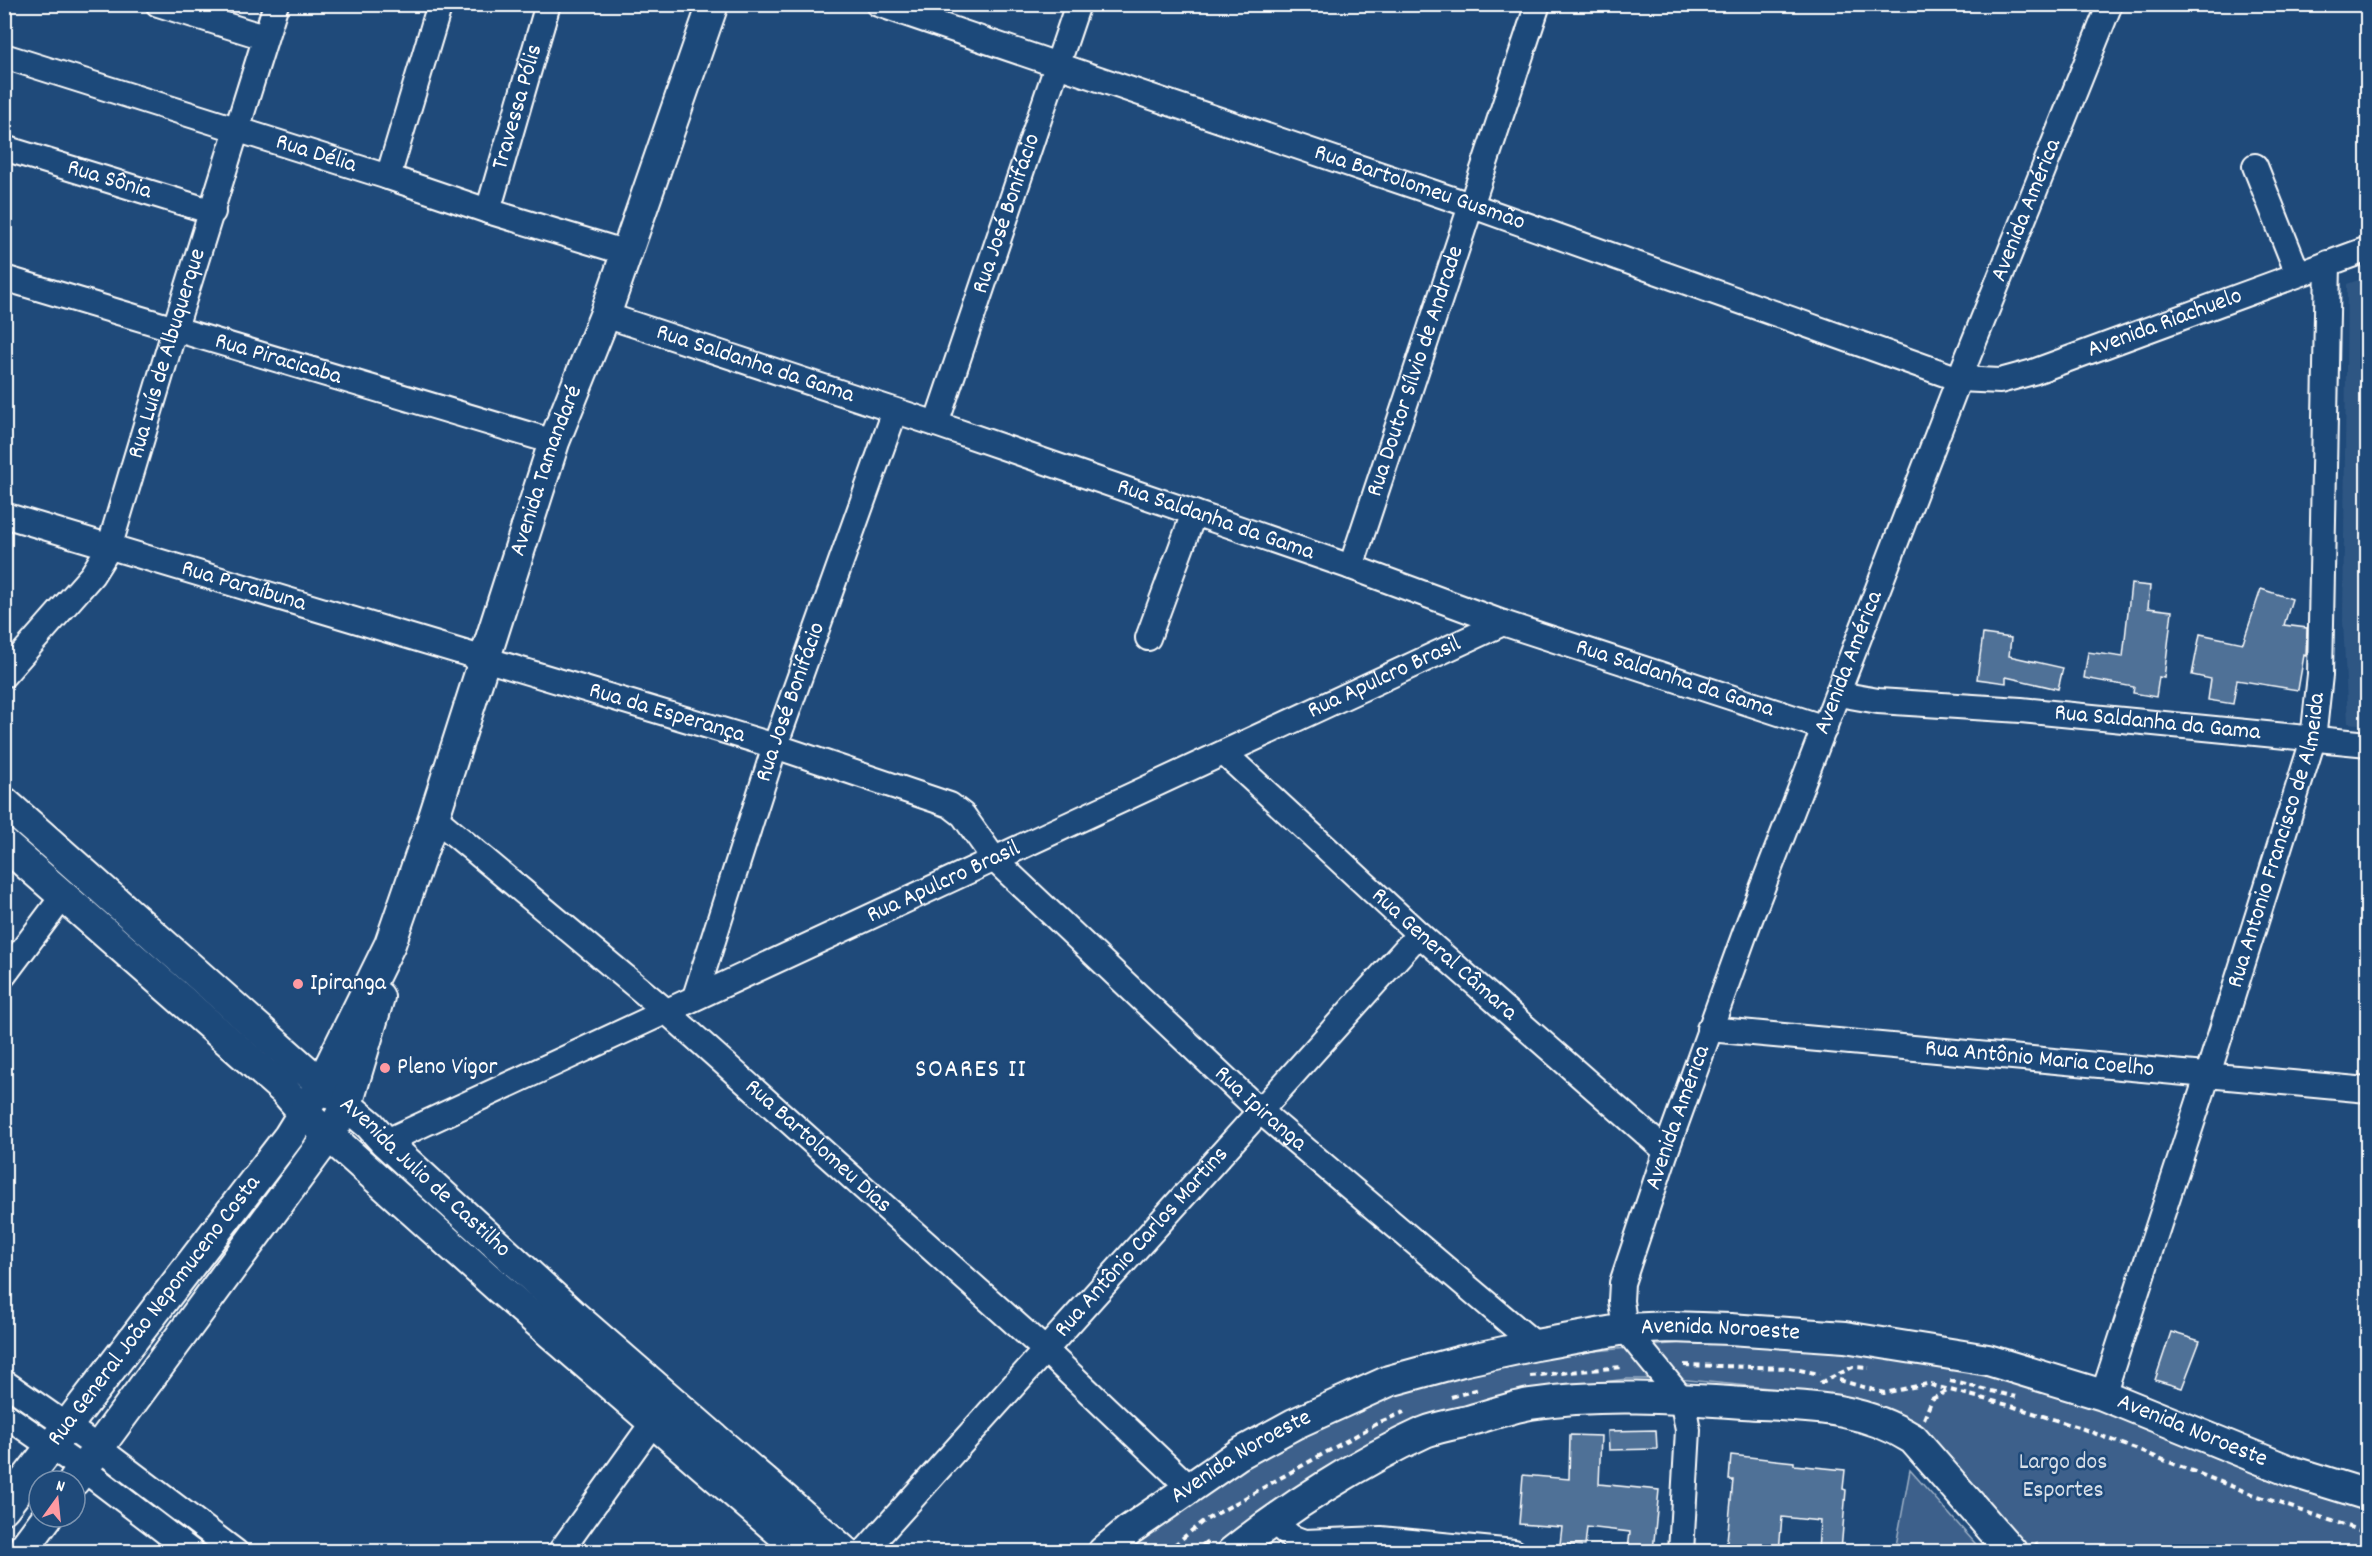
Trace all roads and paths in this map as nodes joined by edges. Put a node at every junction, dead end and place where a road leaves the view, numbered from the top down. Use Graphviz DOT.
graph roads {
  1 [pos="158,4"];
  2 [pos="276,4"];
  3 [pos="440,4"];
  4 [pos="548,4"];
  5 [pos="713,4"];
  6 [pos="878,4"];
  7 [pos="1078,4"];
  8 [pos="1538,4"];
  9 [pos="2110,4"];
  10 [pos="264,37"];
  11 [pos="4,56"];
  12 [pos="1057,65"];
  13 [pos="237,130"];
  14 [pos="4,148"];
  15 [pos="2255,166"];
  16 [pos="388,177"];
  17 [pos="1470,205"];
  18 [pos="488,211"];
  19 [pos="213,212"];
  20 [pos="2367,249"];
  21 [pos="627,253"];
  22 [pos="2328,263"];
  23 [pos="2298,274"];
  24 [pos="4,278"];
  25 [pos="604,315"];
  26 [pos="175,328"];
  27 [pos="1959,379"];
  28 [pos="895,411"];
  29 [pos="936,424"];
  30 [pos="554,442"];
  31 [pos="1194,513"];
  32 [pos="4,515"];
  33 [pos="110,548"];
  34 [pos="1351,567"];
  35 [pos="1503,623"];
  36 [pos="1148,638"];
  37 [pos="484,658"];
  38 [pos="4,675"];
  39 [pos="1839,694"];
  40 [pos="1825,728"];
  41 [pos="2313,740"];
  42 [pos="2367,744"];
  43 [pos="774,746"];
  44 [pos="1225,754"];
  45 [pos="4,802"];
  46 [pos="434,817"];
  47 [pos="4,844"];
  48 [pos="995,860"];
  49 [pos="64,895"];
  50 [pos="1419,934"];
  51 [pos="390,944"];
  52 [pos="4,975"];
  53 [pos="695,997"];
  54 [pos="666,1011"];
  55 [pos="1709,1029"];
  56 [pos="2207,1077"];
  57 [pos="321,1084"];
  58 [pos="2367,1090"];
  59 [pos="347,1105"];
  60 [pos="1260,1111"];
  61 [pos="304,1113"];
  62 [pos="329,1135"];
  63 [pos="385,1142"];
  64 [pos="1666,1151"];
  65 [pos="276,1152"];
  66 [pos="199,1311"];
  67 [pos="1625,1329"];
  68 [pos="1536,1345"];
  69 [pos="1045,1350"];
  70 [pos="1684,1365"];
  71 [pos="1820,1374"];
  72 [pos="1839,1380"];
  73 [pos="4,1382"];
  74 [pos="1949,1390"];
  75 [pos="1884,1393"];
  76 [pos="2103,1395"];
  77 [pos="1682,1399"];
  78 [pos="1892,1399"];
  79 [pos="4,1414"];
  80 [pos="1916,1416"];
  81 [pos="654,1421"];
  82 [pos="58,1437"];
  83 [pos="86,1466"];
  84 [pos="1191,1489"];
  85 [pos="2367,1495"];
  86 [pos="4,1508"];
  87 [pos="1272,1520"];
  88 [pos="38,1529"];
  89 [pos="2367,1533"];
  90 [pos="21,1551"];
  91 [pos="192,1551"];
  92 [pos="236,1551"];
  93 [pos="560,1551"];
  94 [pos="802,1551"];
  95 [pos="845,1551"];
  96 [pos="864,1551"];
  97 [pos="1103,1551"];
  98 [pos="1232,1551"];
  99 [pos="1514,1551"];
  100 [pos="1682,1551"];
  101 [pos="2012,1551"];
  1 -- 10 [label="street"];
  2 -- 10 [label="street, Rua Luís de Albuquerque"];
  3 -- 16 [label="street"];
  4 -- 18 [label="street, Travessa Pólis"];
  5 -- 21 [label="main road, Avenida Tamandaré"];
  6 -- 12 [label="street, Rua Bartolomeu Gusmão"];
  7 -- 12 [label="street, Rua José Bonifácio"];
  8 -- 17 [label="street, Rua Doutor Sílvio de Andrade"];
  9 -- 27 [label="street, Avenida América"];
  10 -- 13 [label="street, Rua Luís de Albuquerque"];
  11 -- 13 [label="street, Rua Délia"];
  12 -- 17 [label="street, Rua Bartolomeu Gusmão"];
  12 -- 29 [label="street, Rua José Bonifácio"];
  13 -- 16 [label="street, Rua Délia"];
  13 -- 19 [label="street, Rua Luís de Albuquerque"];
  14 -- 19 [label="street, Rua Sônia"];
  15 -- 23 [label="street"];
  16 -- 18 [label="street, Rua Délia"];
  17 -- 27 [label="street, Rua Bartolomeu Gusmão"];
  17 -- 34 [label="street, Rua Doutor Sílvio de Andrade"];
  18 -- 21 [label="street, Rua Délia"];
  19 -- 26 [label="street, Rua Luís de Albuquerque"];
  20 -- 22 [label="street, Avenida Riachuelo"];
  21 -- 25 [label="main road, Avenida Tamandaré"];
  22 -- 23 [label="street, Avenida Riachuelo"];
  22 -- 41 [label="street, Rua Antonio Francisco de Almeida"];
  23 -- 27 [label="street, Avenida Riachuelo"];
  24 -- 26 [label="street, Rua Piracicaba"];
  25 -- 28 [label="street, Rua Saldanha da Gama"];
  25 -- 30 [label="main road, Avenida Tamandaré"];
  26 -- 30 [label="street, Rua Piracicaba"];
  26 -- 33 [label="street, Rua Luís de Albuquerque"];
  27 -- 39 [label="street, Avenida América"];
  28 -- 29 [label="street, Rua Saldanha da Gama"];
  28 -- 43 [label="street, Rua José Bonifácio"];
  29 -- 31 [label="street, Rua Saldanha da Gama"];
  30 -- 37 [label="main road, Avenida Tamandaré"];
  31 -- 34 [label="street, Rua Saldanha da Gama"];
  31 -- 36 [label="street"];
  32 -- 33 [label="street, Rua Paraíbuna"];
  33 -- 37 [label="street, Rua Paraíbuna"];
  33 -- 38 [label="street, Rua Luís de Albuquerque"];
  34 -- 35 [label="street, Rua Saldanha da Gama"];
  35 -- 40 [label="street, Rua Saldanha da Gama"];
  35 -- 44 [label="street, Rua Apulcro Brasil"];
  37 -- 43 [label="street, Rua da Esperança"];
  37 -- 46 [label="main road, Avenida Tamandaré"];
  39 -- 40 [label="street, Avenida América"];
  39 -- 41 [label="street, Rua Saldanha da Gama"];
  40 -- 55 [label="street, Avenida América"];
  41 -- 42 [label="street, Rua Saldanha da Gama"];
  41 -- 56 [label="street, Rua Antonio Francisco de Almeida"];
  43 -- 48 [label="street, Rua da Esperança"];
  43 -- 53 [label="street, Rua José Bonifácio"];
  44 -- 48 [label="street, Rua Apulcro Brasil"];
  44 -- 50 [label="street, Rua General Câmara"];
  45 -- 57 [label="main road, Avenida Julio de Castilho"];
  46 -- 51 [label="main road, Avenida Tamandaré"];
  46 -- 54 [label="street, Rua Bartolomeu Dias"];
  47 -- 49 [label="main road, Avenida Julio de Castilho"];
  48 -- 53 [label="street, Rua Apulcro Brasil"];
  48 -- 60 [label="street, Rua Ipiranga"];
  49 -- 52 [label="street"];
  49 -- 61 [label="main road, Avenida Julio de Castilho"];
  50 -- 60 [label="street, Rua Antônio Carlos Martins"];
  50 -- 64 [label="street, Rua General Câmara"];
  51 -- 57 [label="main road, Avenida Tamandaré"];
  51 -- 59 [label="main road, Avenida Tamandaré"];
  53 -- 54 [label="street, Rua Apulcro Brasil"];
  54 -- 63 [label="street, Rua Apulcro Brasil"];
  54 -- 69 [label="street, Rua Bartolomeu Dias"];
  55 -- 56 [label="street, Rua Antônio Maria Coelho"];
  55 -- 64 [label="street, Avenida América"];
  56 -- 58 [label="street, Rua Antônio Maria Coelho"];
  56 -- 76 [label="street, Rua Antonio Francisco de Almeida"];
  57 -- 59 [label="main road, Avenida Julio de Castilho"];
  57 -- 61 [label="main road, Avenida Tamandaré"];
  59 -- 62 [label="main road, Avenida Tamandaré"];
  59 -- 63 [label="main road, Avenida Julio de Castilho"];
  60 -- 68 [label="street, Rua Ipiranga"];
  60 -- 69 [label="street, Rua Antônio Carlos Martins"];
  61 -- 62 [label="main road, Avenida Julio de Castilho"];
  61 -- 65 [label="main road, Rua General João Nepomuceno Costa"];
  62 -- 66 [label="main road, Rua General João Nepomuceno Costa"];
  62 -- 81 [label="main road, Avenida Julio de Castilho"];
  63 -- 95 [label="main road, Avenida Julio de Castilho"];
  64 -- 67 [label="street, Avenida América"];
  65 -- 66 [label="main road"];
  65 -- 82 [label="main road, Rua General João Nepomuceno Costa"];
  66 -- 83 [label="main road, Rua General João Nepomuceno Costa"];
  67 -- 68 [label="main road, Avenida Noroeste"];
  67 -- 76 [label="main road, Avenida Noroeste"];
  67 -- 77 [label="street"];
  68 -- 84 [label="main road, Avenida Noroeste"];
  69 -- 84 [label="street, Rua Bartolomeu Dias"];
  69 -- 96 [label="street, Rua Antônio Carlos Martins"];
  70 -- 71 [label="path"];
  72 -- 75 [label="path"];
  73 -- 82 [label="street"];
  74 -- 75 [label="path"];
  74 -- 80 [label="path"];
  74 -- 89 [label="path"];
  75 -- 78 [label="path"];
  76 -- 85 [label="main road, Avenida Noroeste"];
  77 -- 87 [label="main road"];
  77 -- 100 [label="street"];
  77 -- 101 [label="main road"];
  79 -- 82 [label="street"];
  81 -- 93 [label="street"];
  81 -- 94 [label="main road, Avenida Julio de Castilho"];
  82 -- 83 [label="street"];
  82 -- 86 [label="main road, Rua General João Nepomuceno Costa"];
  83 -- 91 [label="street"];
  83 -- 92 [label="street"];
  84 -- 97 [label="main road, Avenida Noroeste"];
  87 -- 98 [label="main road"];
  87 -- 99 [label="street"];
  88 -- 90 [label="main road"];
}
